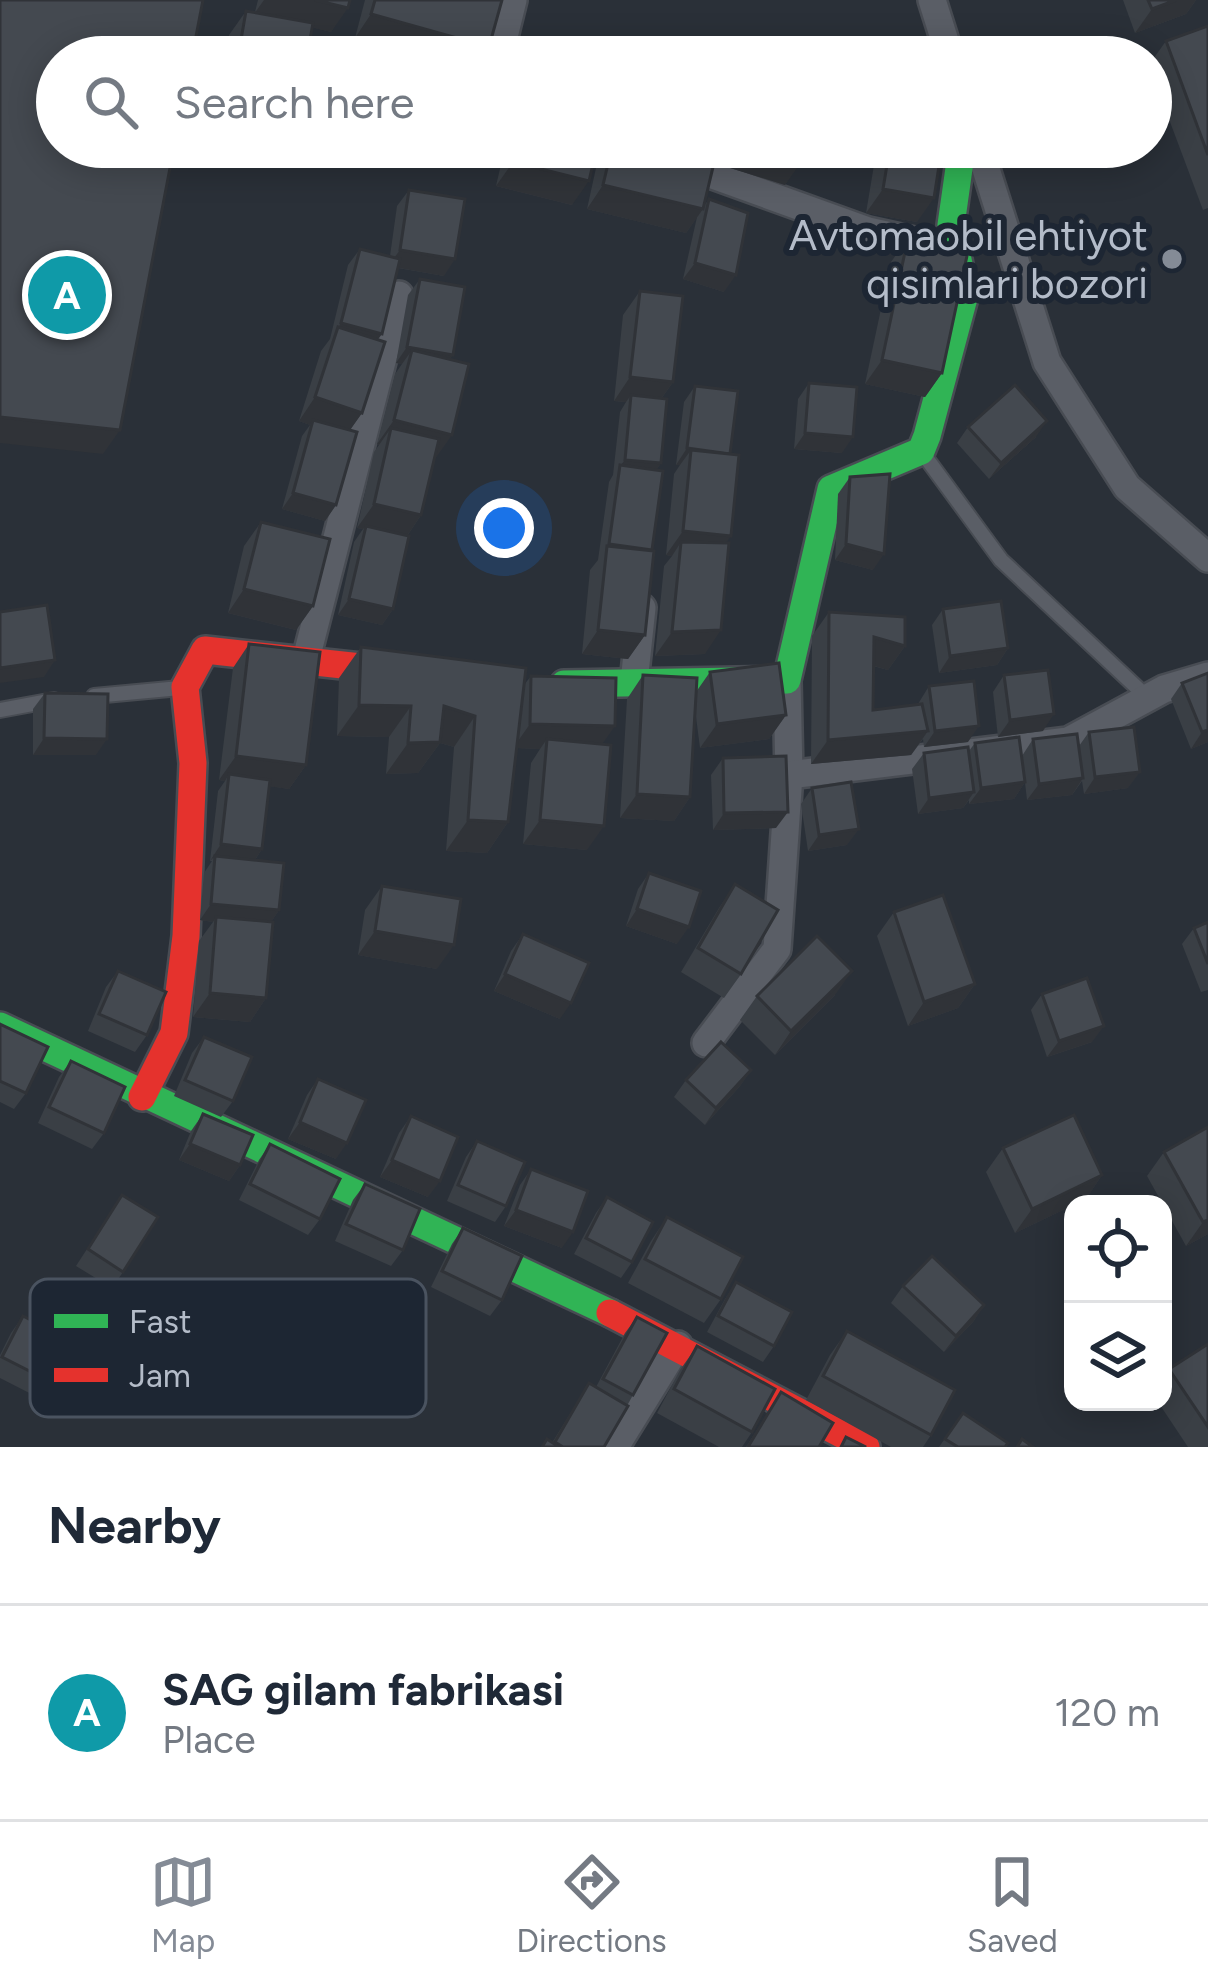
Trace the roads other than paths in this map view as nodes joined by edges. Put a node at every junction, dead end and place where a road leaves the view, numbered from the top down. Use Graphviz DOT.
graph roads {
  1 [pos="513,0"];
  2 [pos="932,0"];
  3 [pos="504,36"];
  4 [pos="943,36"];
  5 [pos="693,168"];
  6 [pos="959,168"];
  7 [pos="986,168"];
  8 [pos="956,250"];
  9 [pos="399,296"];
  10 [pos="921,451"];
  11 [pos="1208,558"];
  12 [pos="644,590"];
  13 [pos="305,663"];
  14 [pos="424,673"];
  15 [pos="1208,676"];
  16 [pos="787,680"];
  17 [pos="543,682"];
  18 [pos="634,682"];
  19 [pos="185,687"];
  20 [pos="1148,698"];
  21 [pos="0,710"];
  22 [pos="789,775"];
  23 [pos="0,1026"];
  24 [pos="706,1043"];
  25 [pos="142,1096"];
  26 [pos="678,1346"];
  27 [pos="615,1447"];
  28 [pos="866,1447"];
  1 -- 3 [label="street"];
  2 -- 4 [label="street"];
  5 -- 8 [label="street"];
  6 -- 8 [label="street"];
  7 -- 11 [label="street"];
  8 -- 10 [label="street"];
  9 -- 13 [label="street"];
  10 -- 16 [label="street"];
  10 -- 20 [label="lane"];
  12 -- 18 [label="street"];
  13 -- 14 [label="street"];
  13 -- 19 [label="street"];
  15 -- 20 [label="street"];
  16 -- 18 [label="street"];
  16 -- 22 [label="street"];
  17 -- 18 [label="street"];
  19 -- 21 [label="lane"];
  19 -- 25 [label="street"];
  20 -- 22 [label="street"];
  22 -- 24 [label="street"];
  23 -- 25 [label="street"];
  25 -- 26 [label="street"];
  26 -- 27 [label="street"];
  26 -- 28 [label="street"];
}
